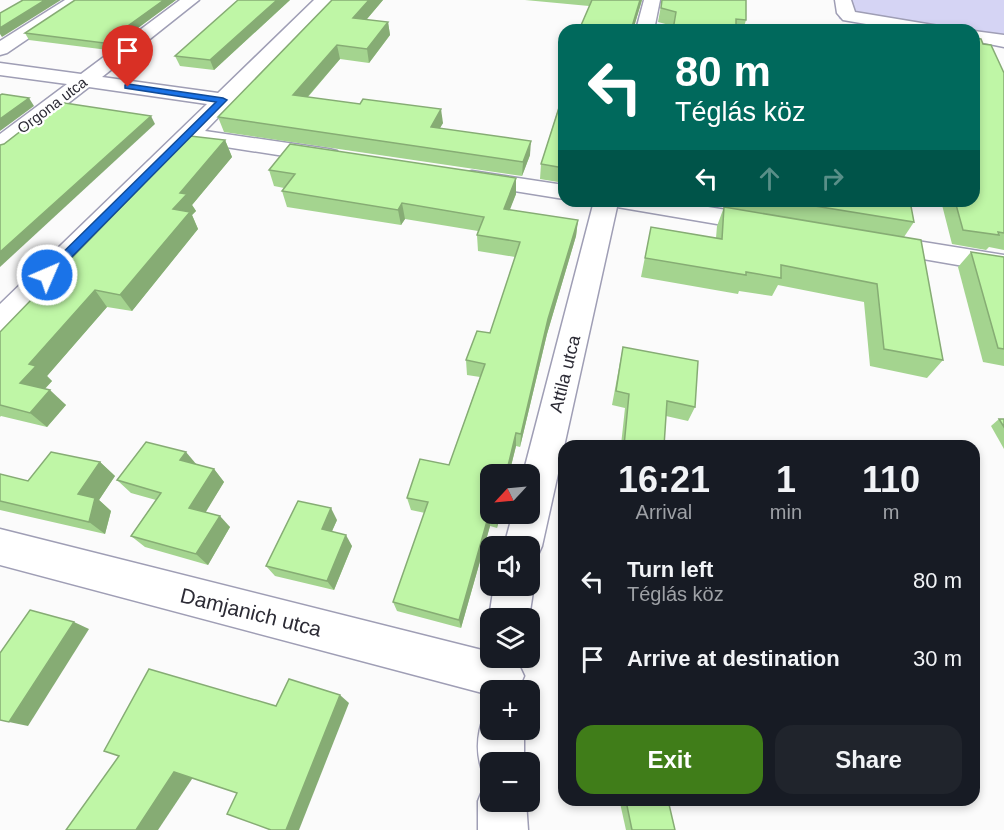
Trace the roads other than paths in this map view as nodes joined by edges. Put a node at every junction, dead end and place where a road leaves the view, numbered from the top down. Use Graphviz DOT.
graph roads {
  1 [pos="77,0"];
  2 [pos="190,0"];
  3 [pos="324,0"];
  4 [pos="652,0"];
  5 [pos="843,0"];
  6 [pos="646,24"];
  7 [pos="897,24"];
  8 [pos="0,48"];
  9 [pos="0,69"];
  10 [pos="85,80"];
  11 [pos="223,100"];
  12 [pos="189,135"];
  13 [pos="0,145"];
  14 [pos="353,159"];
  15 [pos="447,174"];
  16 [pos="558,191"];
  17 [pos="605,207"];
  18 [pos="660,207"];
  19 [pos="785,228"];
  20 [pos="854,239"];
  21 [pos="1004,264"];
  22 [pos="0,322"];
  23 [pos="525,536"];
  24 [pos="0,547"];
  25 [pos="503,674"];
  26 [pos="502,812"];
  27 [pos="503,830"];
  1 -- 8 [label="street"];
  2 -- 10 [label="street, Orgona utca"];
  3 -- 11 [label="street"];
  4 -- 6 [label="street"];
  5 -- 7 [label="street"];
  9 -- 10 [label="street"];
  10 -- 11 [label="street"];
  10 -- 13 [label="street, Orgona utca"];
  11 -- 12 [label="street"];
  12 -- 14 [label="street"];
  12 -- 22 [label="street"];
  15 -- 16 [label="street"];
  17 -- 23 [label="street, Attila utca"];
  18 -- 19 [label="street"];
  20 -- 21 [label="street"];
  24 -- 25 [label="street, Damjanich utca"];
  26 -- 27 [label="street"];
}
